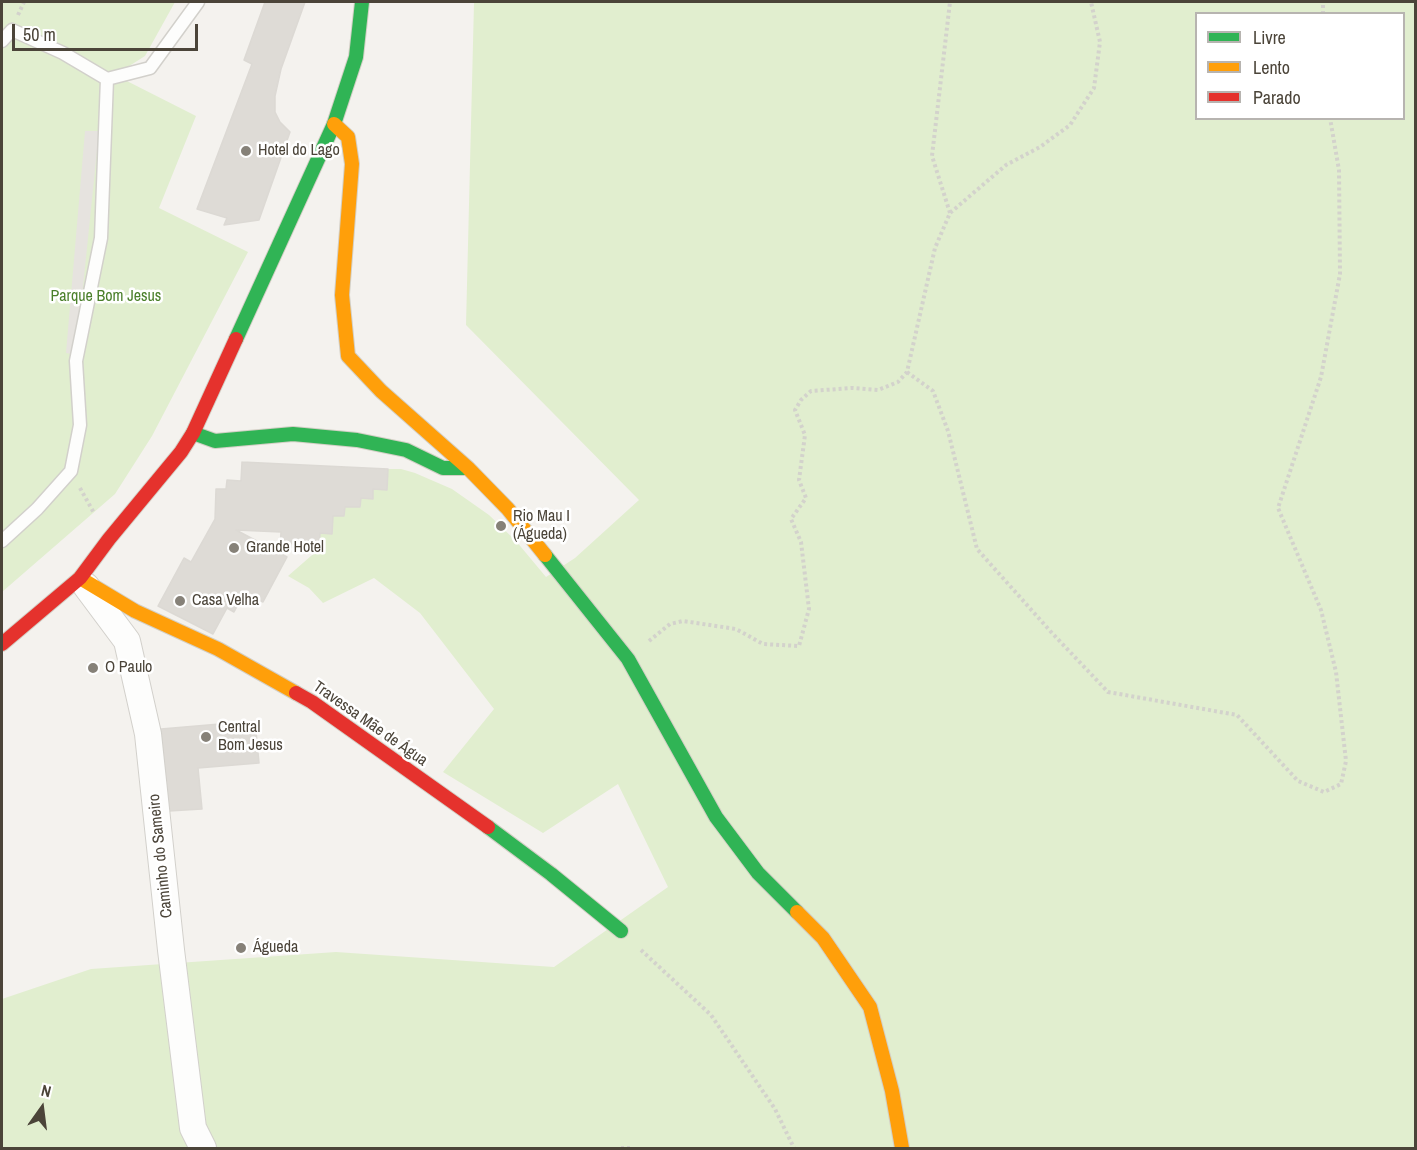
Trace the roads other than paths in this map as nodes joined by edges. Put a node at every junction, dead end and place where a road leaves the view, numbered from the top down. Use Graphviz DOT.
graph roads {
  1 [pos="198,2"];
  2 [pos="362,2"];
  3 [pos="2,40"];
  4 [pos="107,79"];
  5 [pos="334,124"];
  6 [pos="193,434"];
  7 [pos="468,468"];
  8 [pos="2,541"];
  9 [pos="80,578"];
  10 [pos="2,644"];
  11 [pos="621,930"];
  12 [pos="202,1149"];
  13 [pos="902,1149"];
  1 -- 4 [label="lane"];
  2 -- 5 [label="main road"];
  3 -- 4 [label="lane"];
  4 -- 8 [label="lane"];
  5 -- 6 [label="main road"];
  5 -- 7 [label="main road"];
  6 -- 7 [label="main road"];
  6 -- 9 [label="main road"];
  7 -- 13 [label="main road"];
  9 -- 10 [label="main road"];
  9 -- 11 [label="main road, Travessa Mãe de Água"];
  9 -- 12 [label="street, Caminho do Sameiro"];
}
